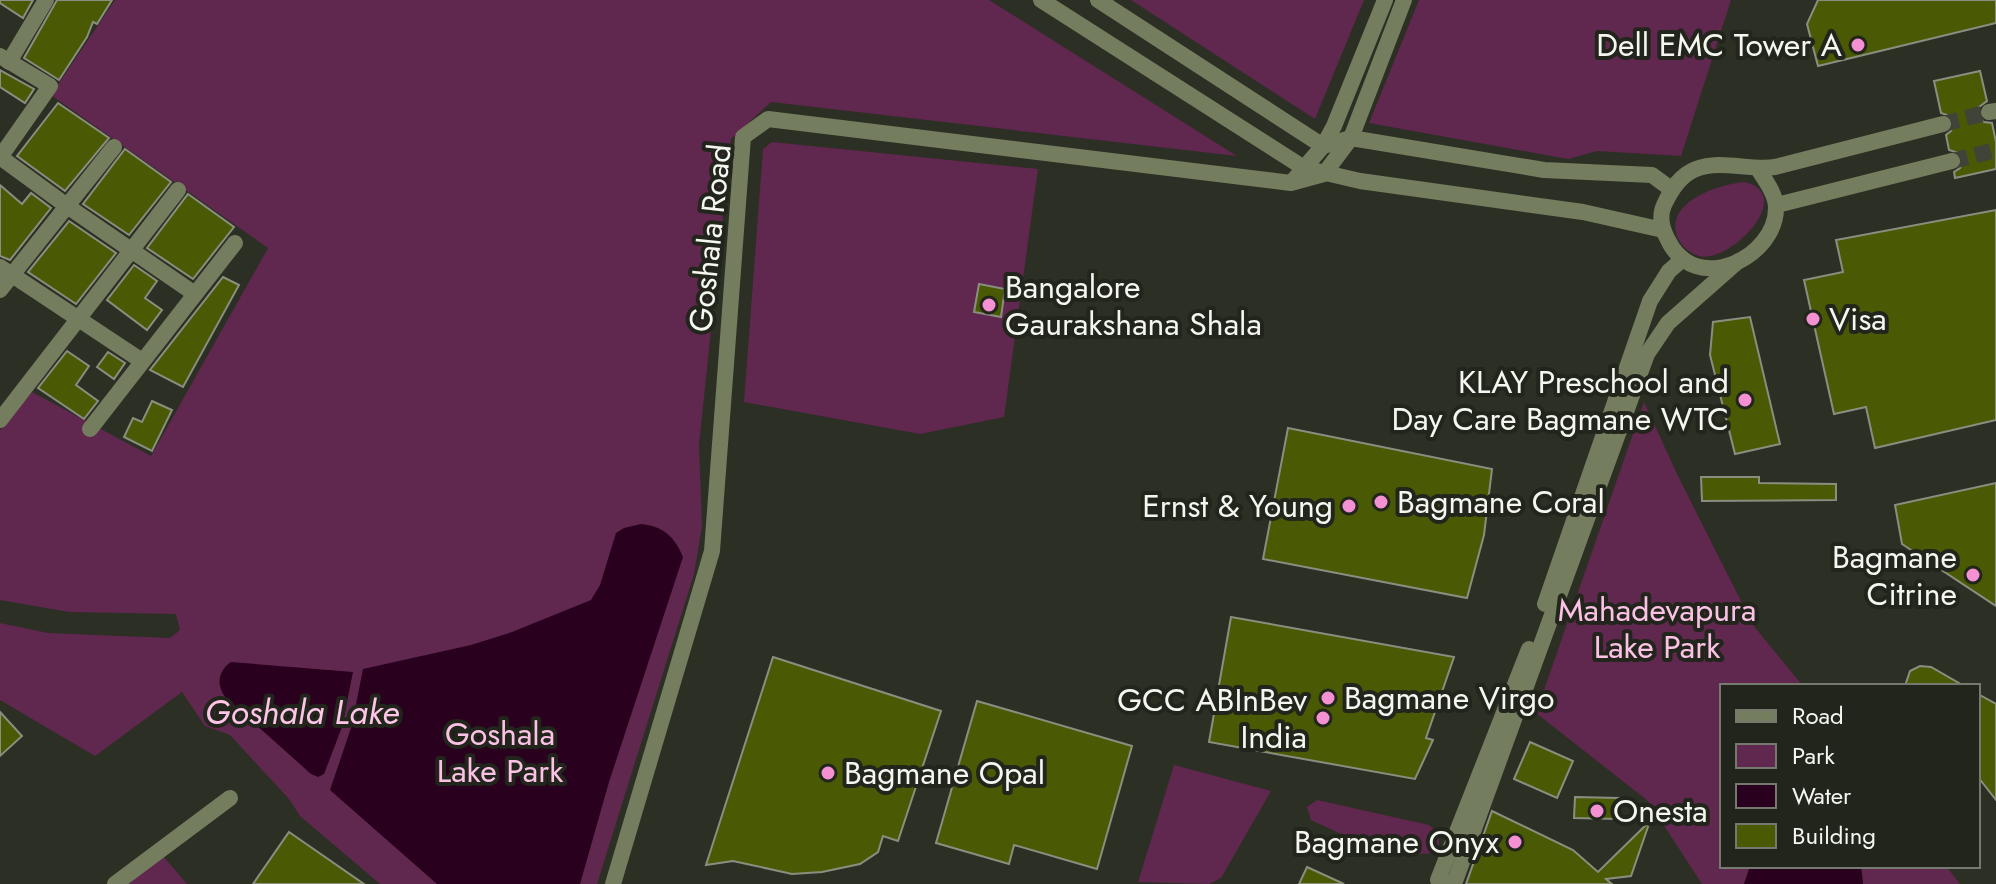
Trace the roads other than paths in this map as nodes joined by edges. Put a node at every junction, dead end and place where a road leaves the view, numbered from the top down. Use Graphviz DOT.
graph roads {
  1 [pos="46,0"];
  2 [pos="1041,0"];
  3 [pos="1098,0"];
  4 [pos="1385,0"];
  5 [pos="1404,0"];
  6 [pos="5,59"];
  7 [pos="1943,124"];
  8 [pos="1351,138"];
  9 [pos="1323,146"];
  10 [pos="114,147"];
  11 [pos="0,156"];
  12 [pos="1952,161"];
  13 [pos="1304,168"];
  14 [pos="1758,169"];
  15 [pos="1324,174"];
  16 [pos="1291,183"];
  17 [pos="1671,189"];
  18 [pos="178,190"];
  19 [pos="1777,205"];
  20 [pos="67,206"];
  21 [pos="1663,230"];
  22 [pos="235,243"];
  23 [pos="130,252"];
  24 [pos="1683,259"];
  25 [pos="1736,263"];
  26 [pos="6,271"];
  27 [pos="0,290"];
  28 [pos="195,294"];
  29 [pos="78,319"];
  30 [pos="142,361"];
  31 [pos="0,420"];
  32 [pos="90,429"];
  33 [pos="230,798"];
  34 [pos="1448,883"];
  35 [pos="115,884"];
  36 [pos="613,884"];
  1 -- 6 [label="street"];
  2 -- 13 [label="street"];
  3 -- 9 [label="street"];
  4 -- 9 [label="street"];
  5 -- 8 [label="street"];
  6 -- 11 [label="street"];
  7 -- 14 [label="street"];
  8 -- 9 [label="street"];
  8 -- 15 [label="street"];
  8 -- 17 [label="street"];
  9 -- 13 [label="street"];
  10 -- 20 [label="street"];
  11 -- 20 [label="street"];
  12 -- 19 [label="street"];
  13 -- 15 [label="street"];
  13 -- 16 [label="street"];
  14 -- 17 [label="street"];
  14 -- 19 [label="street"];
  15 -- 16 [label="street, Goshala Road"];
  15 -- 21 [label="street"];
  16 -- 36 [label="street, Goshala Road"];
  17 -- 21 [label="street"];
  18 -- 23 [label="street"];
  19 -- 25 [label="street"];
  20 -- 23 [label="street"];
  20 -- 26 [label="street"];
  21 -- 24 [label="street"];
  22 -- 28 [label="street"];
  23 -- 28 [label="street"];
  23 -- 29 [label="street"];
  24 -- 25 [label="street"];
  24 -- 34 [label="street"];
  25 -- 34 [label="street"];
  26 -- 27 [label="street"];
  26 -- 29 [label="street"];
  28 -- 30 [label="street"];
  29 -- 30 [label="street"];
  29 -- 31 [label="street"];
  30 -- 32 [label="street"];
  33 -- 35 [label="street"];
}
